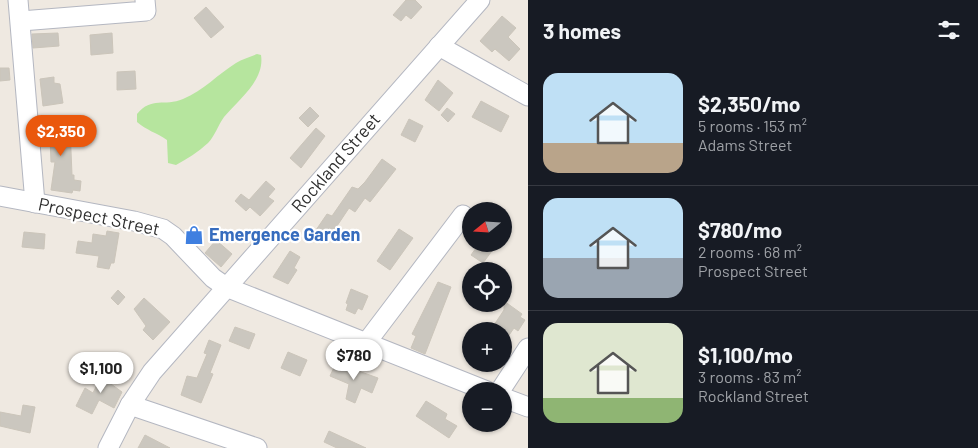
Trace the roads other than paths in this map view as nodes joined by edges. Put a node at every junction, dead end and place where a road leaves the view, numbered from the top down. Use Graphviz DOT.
graph roads {
  1 [pos="18,0"];
  2 [pos="476,2"];
  3 [pos="145,5"];
  4 [pos="21,21"];
  5 [pos="439,46"];
  6 [pos="528,96"];
  7 [pos="0,196"];
  8 [pos="35,203"];
  9 [pos="462,216"];
  10 [pos="226,287"];
  11 [pos="366,343"];
  12 [pos="528,348"];
  13 [pos="464,382"];
  14 [pos="506,382"];
  15 [pos="512,401"];
  16 [pos="130,405"];
  17 [pos="528,407"];
  18 [pos="108,448"];
  19 [pos="257,448"];
  1 -- 4 [label="street"];
  2 -- 5 [label="street, Rockland Street"];
  3 -- 4 [label="street"];
  4 -- 8 [label="street"];
  5 -- 6 [label="street"];
  5 -- 10 [label="street, Rockland Street"];
  7 -- 8 [label="street, Prospect Street"];
  8 -- 10 [label="street, Prospect Street"];
  9 -- 11 [label="street"];
  10 -- 11 [label="street, Prospect Street"];
  10 -- 16 [label="street, Rockland Street"];
  11 -- 13 [label="street, Prospect Street"];
  12 -- 14 [label="street"];
  15 -- 17 [label="street"];
  16 -- 18 [label="street, Rockland Street"];
  16 -- 19 [label="street"];
}
